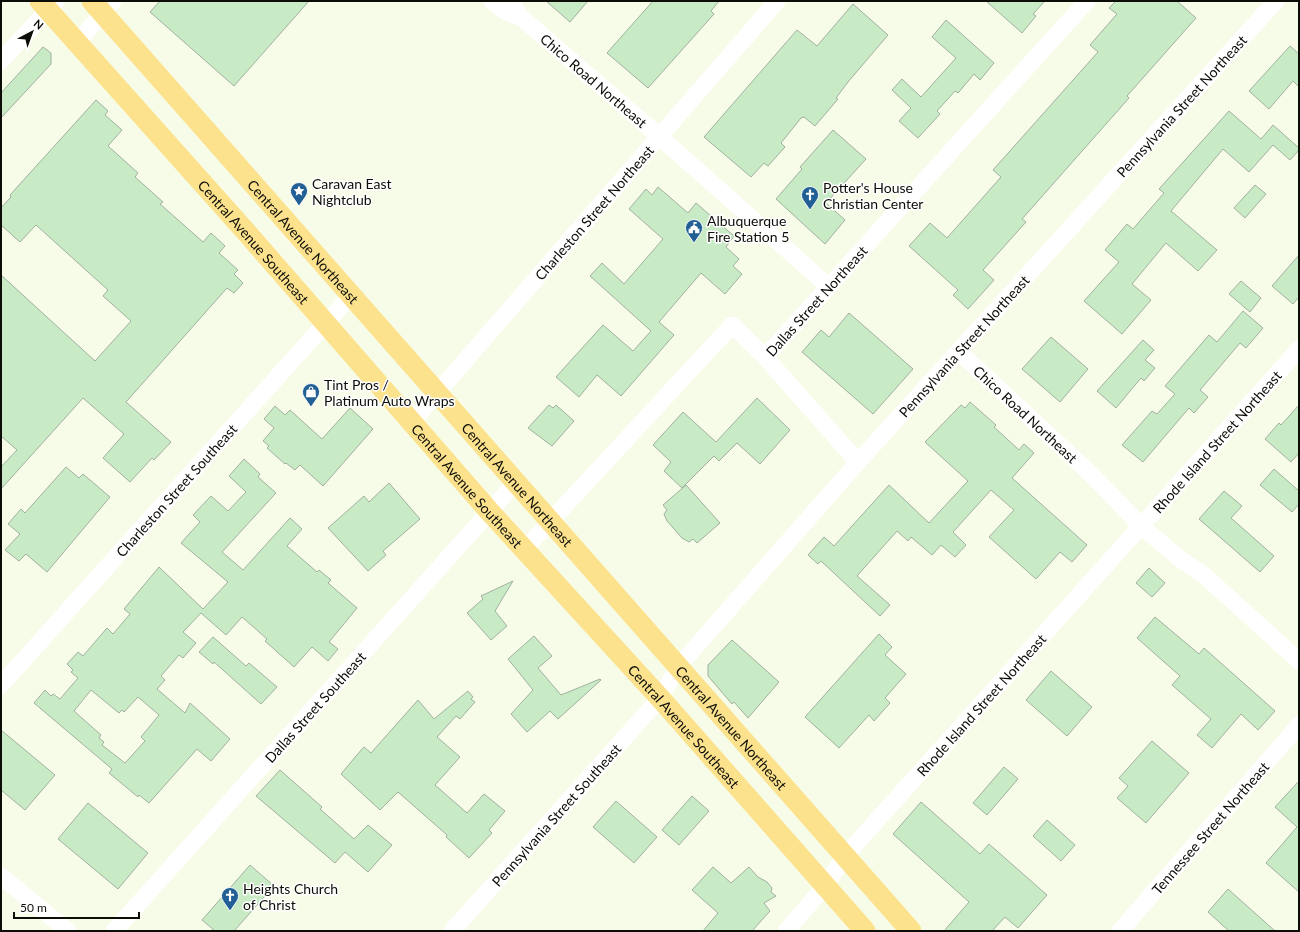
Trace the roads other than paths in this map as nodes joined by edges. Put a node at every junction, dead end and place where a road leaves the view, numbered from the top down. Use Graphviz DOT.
graph roads {
  1 [pos="492,1"];
  2 [pos="510,1"];
  3 [pos="777,1"];
  4 [pos="1086,1"];
  5 [pos="1276,1"];
  6 [pos="48,4"];
  7 [pos="102,5"];
  8 [pos="522,18"];
  9 [pos="77,43"];
  10 [pos="1,61"];
  11 [pos="660,137"];
  12 [pos="828,286"];
  13 [pos="351,295"];
  14 [pos="324,323"];
  15 [pos="1299,349"];
  16 [pos="959,352"];
  17 [pos="765,357"];
  18 [pos="437,393"];
  19 [pos="410,423"];
  20 [pos="858,462"];
  21 [pos="516,482"];
  22 [pos="489,511"];
  23 [pos="1146,521"];
  24 [pos="551,522"];
  25 [pos="524,550"];
  26 [pos="1299,661"];
  27 [pos="678,667"];
  28 [pos="1,685"];
  29 [pos="660,698"];
  30 [pos="1299,725"];
  31 [pos="844,857"];
  32 [pos="1,876"];
  33 [pos="825,886"];
  34 [pos="68,931"];
  35 [pos="114,931"];
  36 [pos="452,931"];
  37 [pos="786,931"];
  38 [pos="865,931"];
  39 [pos="911,931"];
  40 [pos="1120,931"];
  1 -- 8 [label="street, Chico Road Northeast"];
  2 -- 8 [label="street, Chico Road Northeast"];
  3 -- 11 [label="street, Charleston Street Northeast"];
  4 -- 12 [label="street, Dallas Street Northeast"];
  5 -- 16 [label="street, Pennsylvania Street Northeast"];
  6 -- 9 [label="main road, Central Avenue Southeast"];
  6 -- 10 [label="street"];
  7 -- 9 [label="street"];
  7 -- 13 [label="main road, Central Avenue Northeast"];
  8 -- 11 [label="street, Chico Road Northeast"];
  9 -- 14 [label="main road, Central Avenue Southeast"];
  11 -- 12 [label="street, Chico Road Northeast"];
  11 -- 18 [label="street, Charleston Street Northeast"];
  12 -- 17 [label="street, Dallas Street Northeast"];
  13 -- 14 [label="street, Charleston Street Southeast"];
  13 -- 18 [label="main road, Central Avenue Northeast"];
  14 -- 19 [label="main road, Central Avenue Southeast"];
  14 -- 28 [label="street, Charleston Street Southeast"];
  15 -- 23 [label="street, Rhode Island Street Northeast"];
  16 -- 20 [label="street, Pennsylvania Street Northeast"];
  16 -- 23 [label="street, Chico Road Northeast"];
  17 -- 20 [label="street"];
  17 -- 24 [label="street, Dallas Street Northeast"];
  18 -- 19 [label="street, Charleston Street Northeast"];
  18 -- 21 [label="main road, Central Avenue Northeast"];
  19 -- 22 [label="main road, Central Avenue Southeast"];
  20 -- 27 [label="street, Pennsylvania Street Northeast"];
  21 -- 22 [label="street, Dallas Street Southeast"];
  21 -- 24 [label="main road, Central Avenue Northeast"];
  22 -- 25 [label="main road, Central Avenue Southeast"];
  22 -- 35 [label="street, Dallas Street Southeast"];
  23 -- 26 [label="street, Chico Road Northeast"];
  23 -- 31 [label="street, Rhode Island Street Northeast"];
  24 -- 25 [label="street, Dallas Street Northeast"];
  24 -- 27 [label="main road, Central Avenue Northeast"];
  25 -- 29 [label="main road, Central Avenue Southeast"];
  27 -- 29 [label="street, Pennsylvania Street Northeast"];
  27 -- 31 [label="main road, Central Avenue Northeast"];
  29 -- 33 [label="main road, Central Avenue Southeast"];
  29 -- 36 [label="street, Pennsylvania Street Southeast"];
  30 -- 40 [label="street, Tennessee Street Northeast"];
  31 -- 33 [label="street, Rhode Island Street Northeast"];
  31 -- 39 [label="main road, Central Avenue Northeast"];
  32 -- 34 [label="street"];
  33 -- 37 [label="street, Rhode Island Street Northeast"];
  33 -- 38 [label="main road, Central Avenue Southeast"];
}
